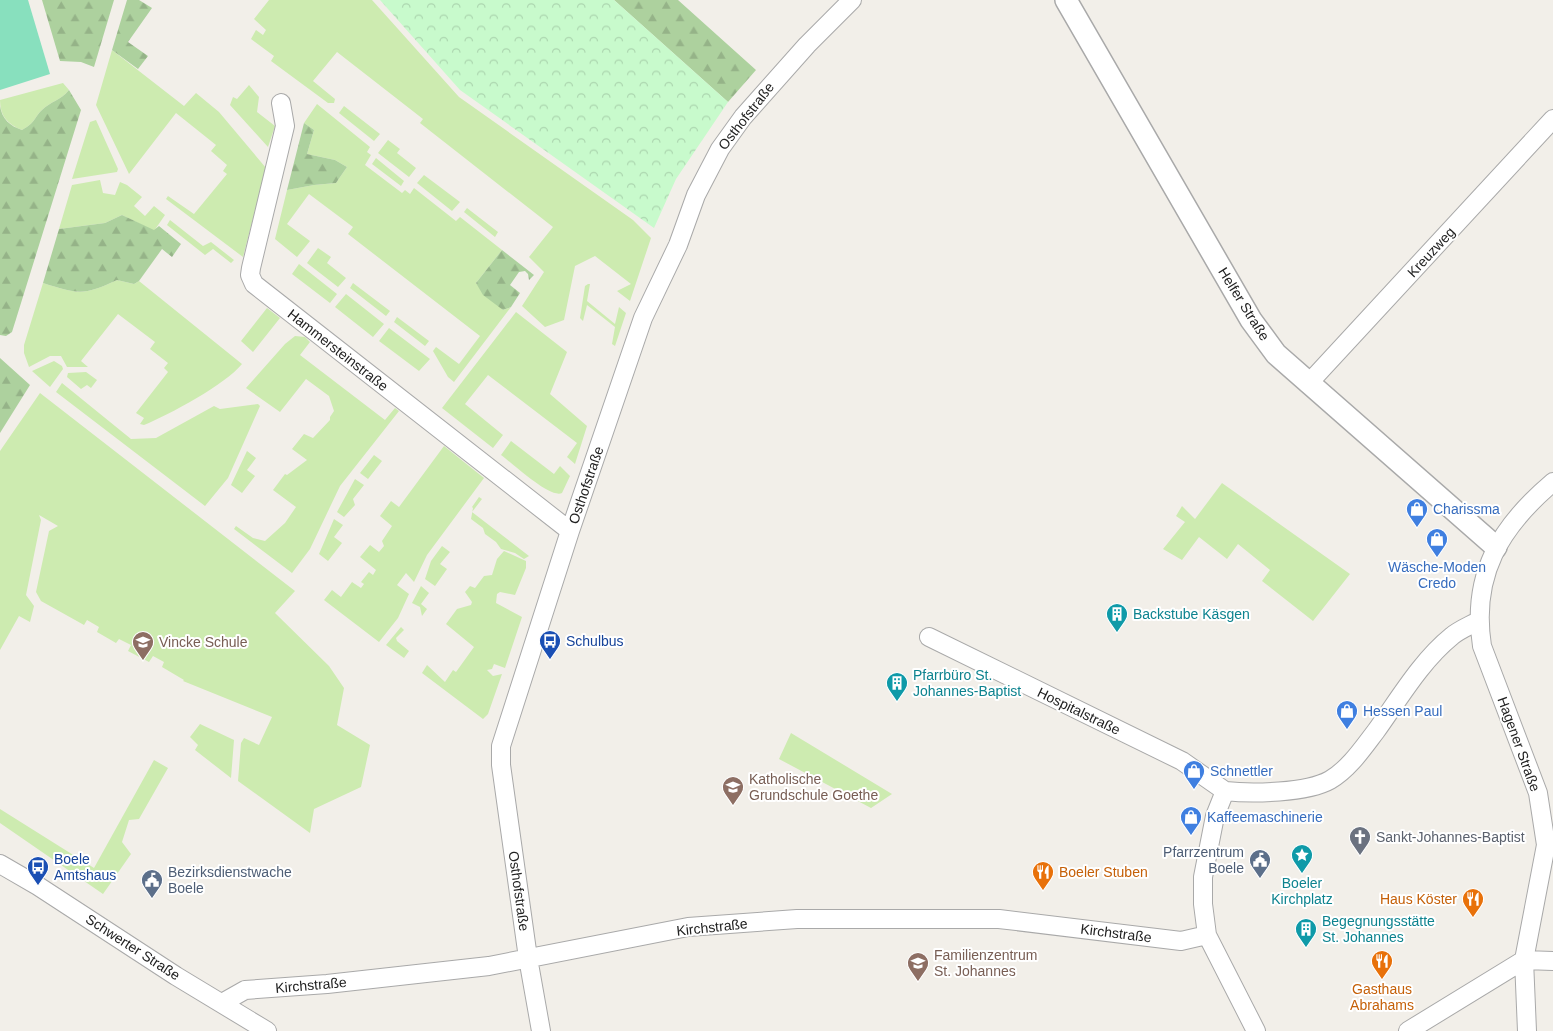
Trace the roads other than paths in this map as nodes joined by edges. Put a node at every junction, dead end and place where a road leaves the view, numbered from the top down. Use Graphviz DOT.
graph roads {
  1 [pos="852,0"];
  2 [pos="1066,0"];
  3 [pos="281,103"];
  4 [pos="1553,119"];
  5 [pos="1308,384"];
  6 [pos="1553,482"];
  7 [pos="570,531"];
  8 [pos="1496,547"];
  9 [pos="1478,621"];
  10 [pos="929,637"];
  11 [pos="1225,791"];
  12 [pos="0,864"];
  13 [pos="1207,935"];
  14 [pos="528,958"];
  15 [pos="1524,960"];
  16 [pos="1553,961"];
  17 [pos="222,1003"];
  18 [pos="267,1031"];
  19 [pos="541,1031"];
  20 [pos="1256,1031"];
  21 [pos="1408,1031"];
  22 [pos="1528,1031"];
  1 -- 7 [label="street, Osthofstraße"];
  2 -- 5 [label="street, Helfer Straße"];
  3 -- 7 [label="street, Hammersteinstraße"];
  4 -- 5 [label="street, Kreuzweg"];
  5 -- 8 [label="street, Helfer Straße"];
  6 -- 8 [label="street, Hagener Straße"];
  7 -- 14 [label="street, Osthofstraße"];
  8 -- 9 [label="street, Hagener Straße"];
  9 -- 11 [label="street"];
  9 -- 15 [label="street, Hagener Straße"];
  10 -- 11 [label="street, Hospitalstraße"];
  11 -- 13 [label="street"];
  12 -- 17 [label="street, Schwerter Straße"];
  13 -- 14 [label="street, Kirchstraße"];
  13 -- 20 [label="street"];
  14 -- 17 [label="street, Kirchstraße"];
  14 -- 19 [label="street, Osthofstraße"];
  15 -- 16 [label="street"];
  15 -- 21 [label="street"];
  15 -- 22 [label="street, Hagener Straße"];
  17 -- 18 [label="street, Schwerter Straße"];
}
